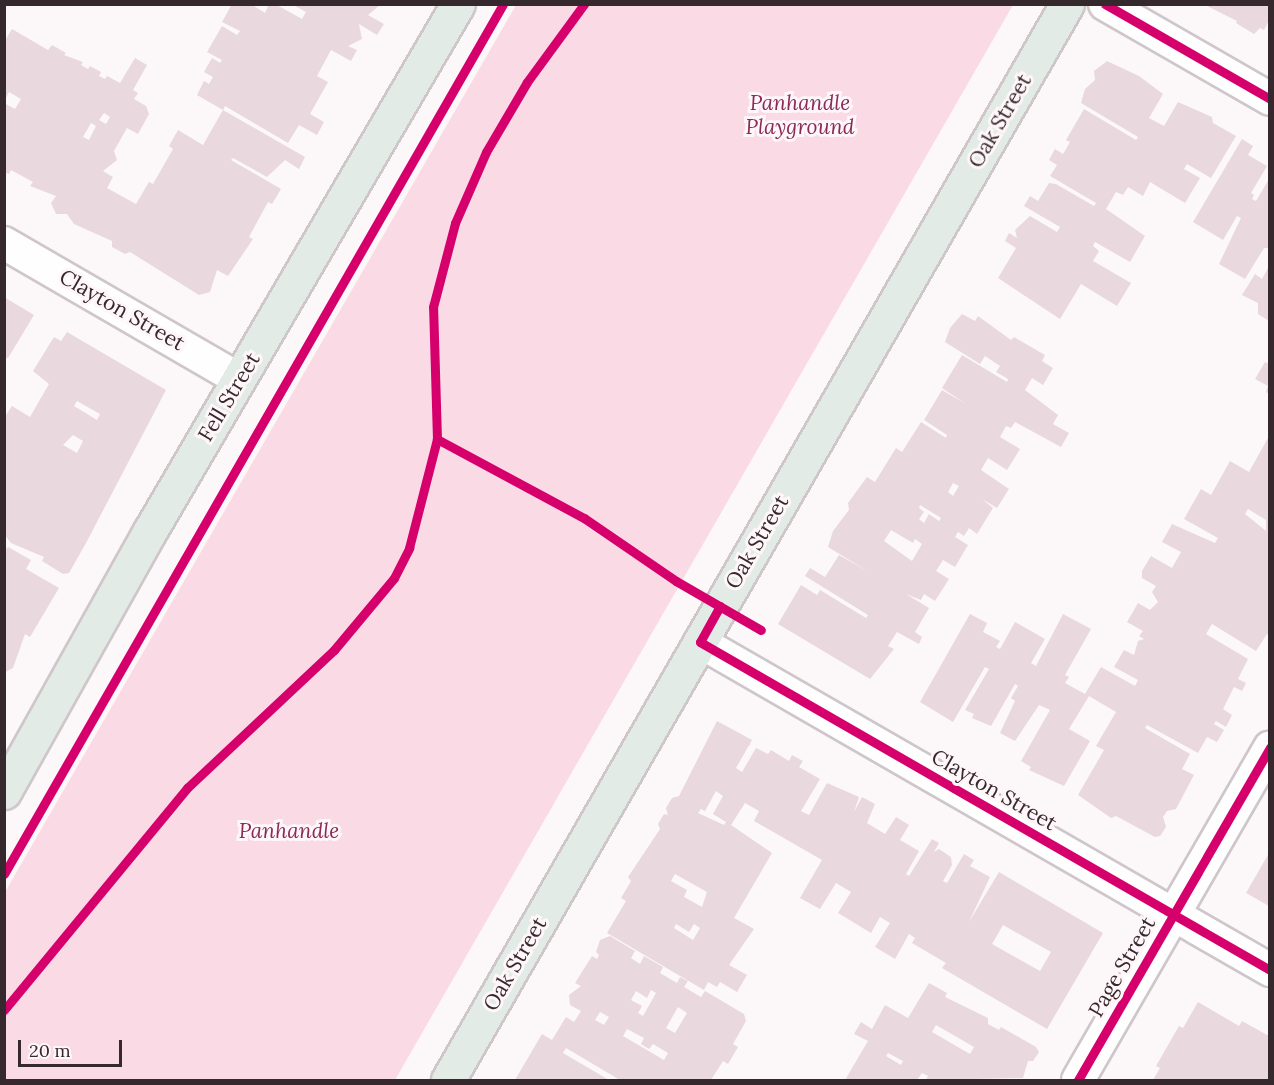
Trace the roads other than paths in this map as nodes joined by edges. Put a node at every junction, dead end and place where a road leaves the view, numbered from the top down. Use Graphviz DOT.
graph roads {
  1 [pos="458,4"];
  2 [pos="1066,4"];
  3 [pos="1105,4"];
  4 [pos="1269,99"];
  5 [pos="4,243"];
  6 [pos="239,379"];
  7 [pos="700,642"];
  8 [pos="1269,747"];
  9 [pos="4,792"];
  10 [pos="1173,915"];
  11 [pos="1269,970"];
  12 [pos="448,1080"];
  13 [pos="1078,1080"];
  1 -- 6 [label="main road, Fell Street"];
  2 -- 7 [label="main road, Oak Street"];
  3 -- 4 [label="street"];
  5 -- 6 [label="street, Clayton Street"];
  6 -- 9 [label="main road, Fell Street"];
  7 -- 10 [label="street, Clayton Street"];
  7 -- 12 [label="main road, Oak Street"];
  8 -- 10 [label="street, Page Street"];
  10 -- 11 [label="street, Clayton Street"];
  10 -- 13 [label="street, Page Street"];
}
